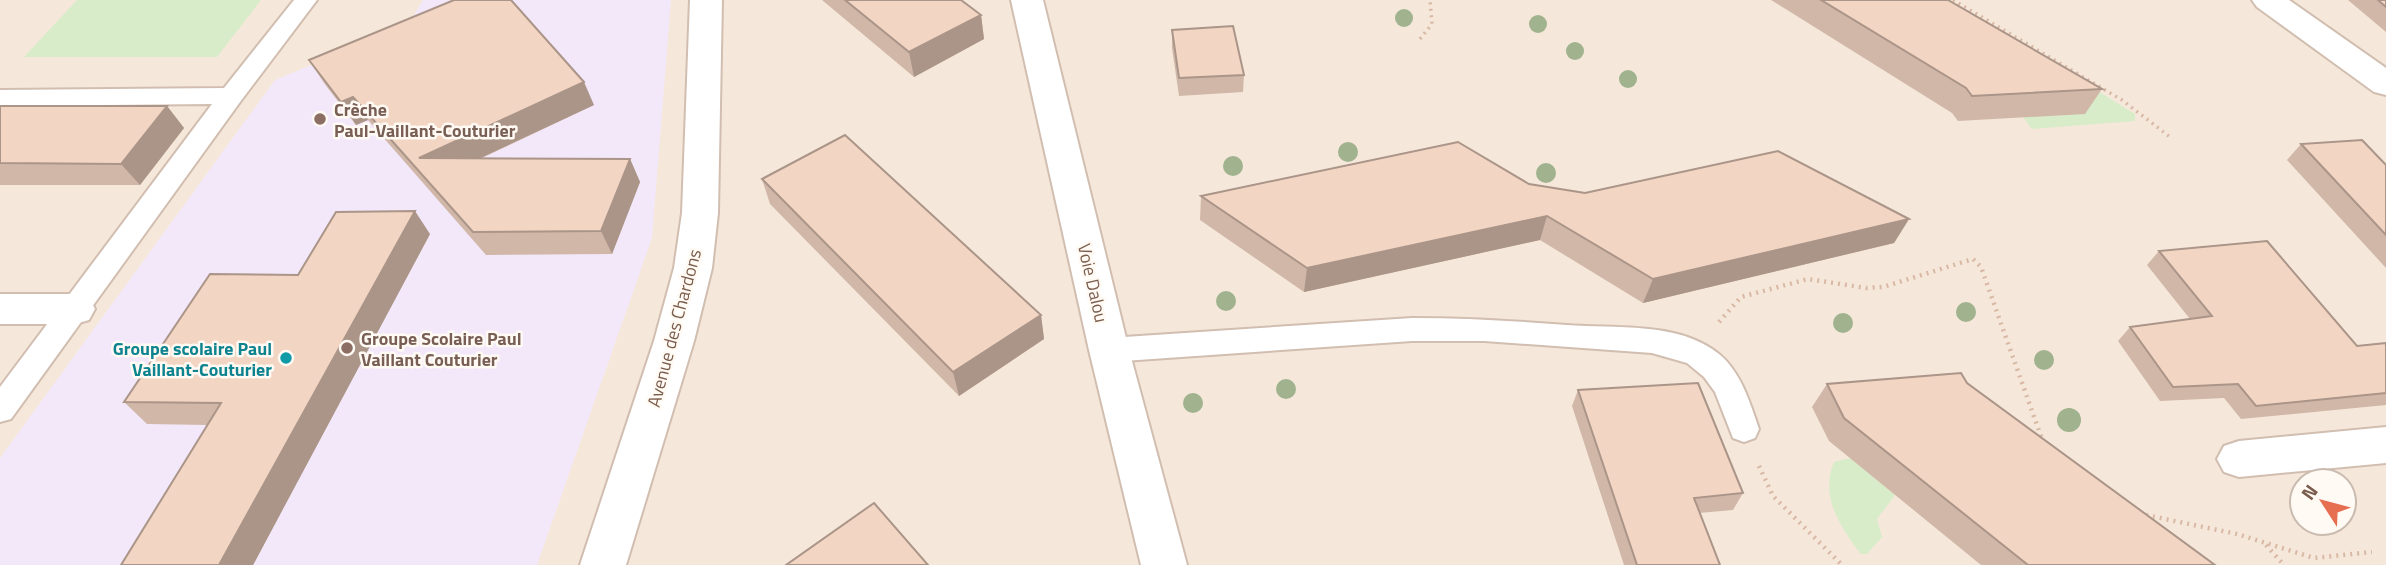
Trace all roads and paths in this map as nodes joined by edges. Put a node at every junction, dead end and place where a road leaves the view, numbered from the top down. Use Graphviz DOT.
graph roads {
  1 [pos="306,0"];
  2 [pos="706,0"];
  3 [pos="1027,0"];
  4 [pos="1430,0"];
  5 [pos="1953,0"];
  6 [pos="2267,0"];
  7 [pos="1420,39"];
  8 [pos="2386,84"];
  9 [pos="231,96"];
  10 [pos="0,98"];
  11 [pos="2171,137"];
  12 [pos="0,309"];
  13 [pos="75,309"];
  14 [pos="1109,350"];
  15 [pos="1697,355"];
  16 [pos="0,411"];
  17 [pos="1744,429"];
  18 [pos="2386,445"];
  19 [pos="2046,448"];
  20 [pos="2239,459"];
  21 [pos="2142,514"];
  22 [pos="2263,542"];
  23 [pos="2372,552"];
  24 [pos="603,565"];
  25 [pos="1164,565"];
  26 [pos="1842,565"];
  27 [pos="2284,565"];
  1 -- 9 [label="lane"];
  2 -- 24 [label="street, Avenue des Chardons"];
  3 -- 14 [label="street, Voie Dalou"];
  4 -- 7 [label="path"];
  5 -- 11 [label="path"];
  6 -- 8 [label="street"];
  9 -- 10 [label="lane"];
  9 -- 13 [label="lane"];
  12 -- 13 [label="street"];
  13 -- 16 [label="lane"];
  14 -- 15 [label="lane"];
  14 -- 25 [label="street, Voie Dalou"];
  15 -- 17 [label="lane"];
  15 -- 19 [label="path"];
  17 -- 26 [label="path"];
  18 -- 20 [label="street"];
  21 -- 22 [label="path"];
  22 -- 23 [label="path"];
  22 -- 27 [label="path"];
}
